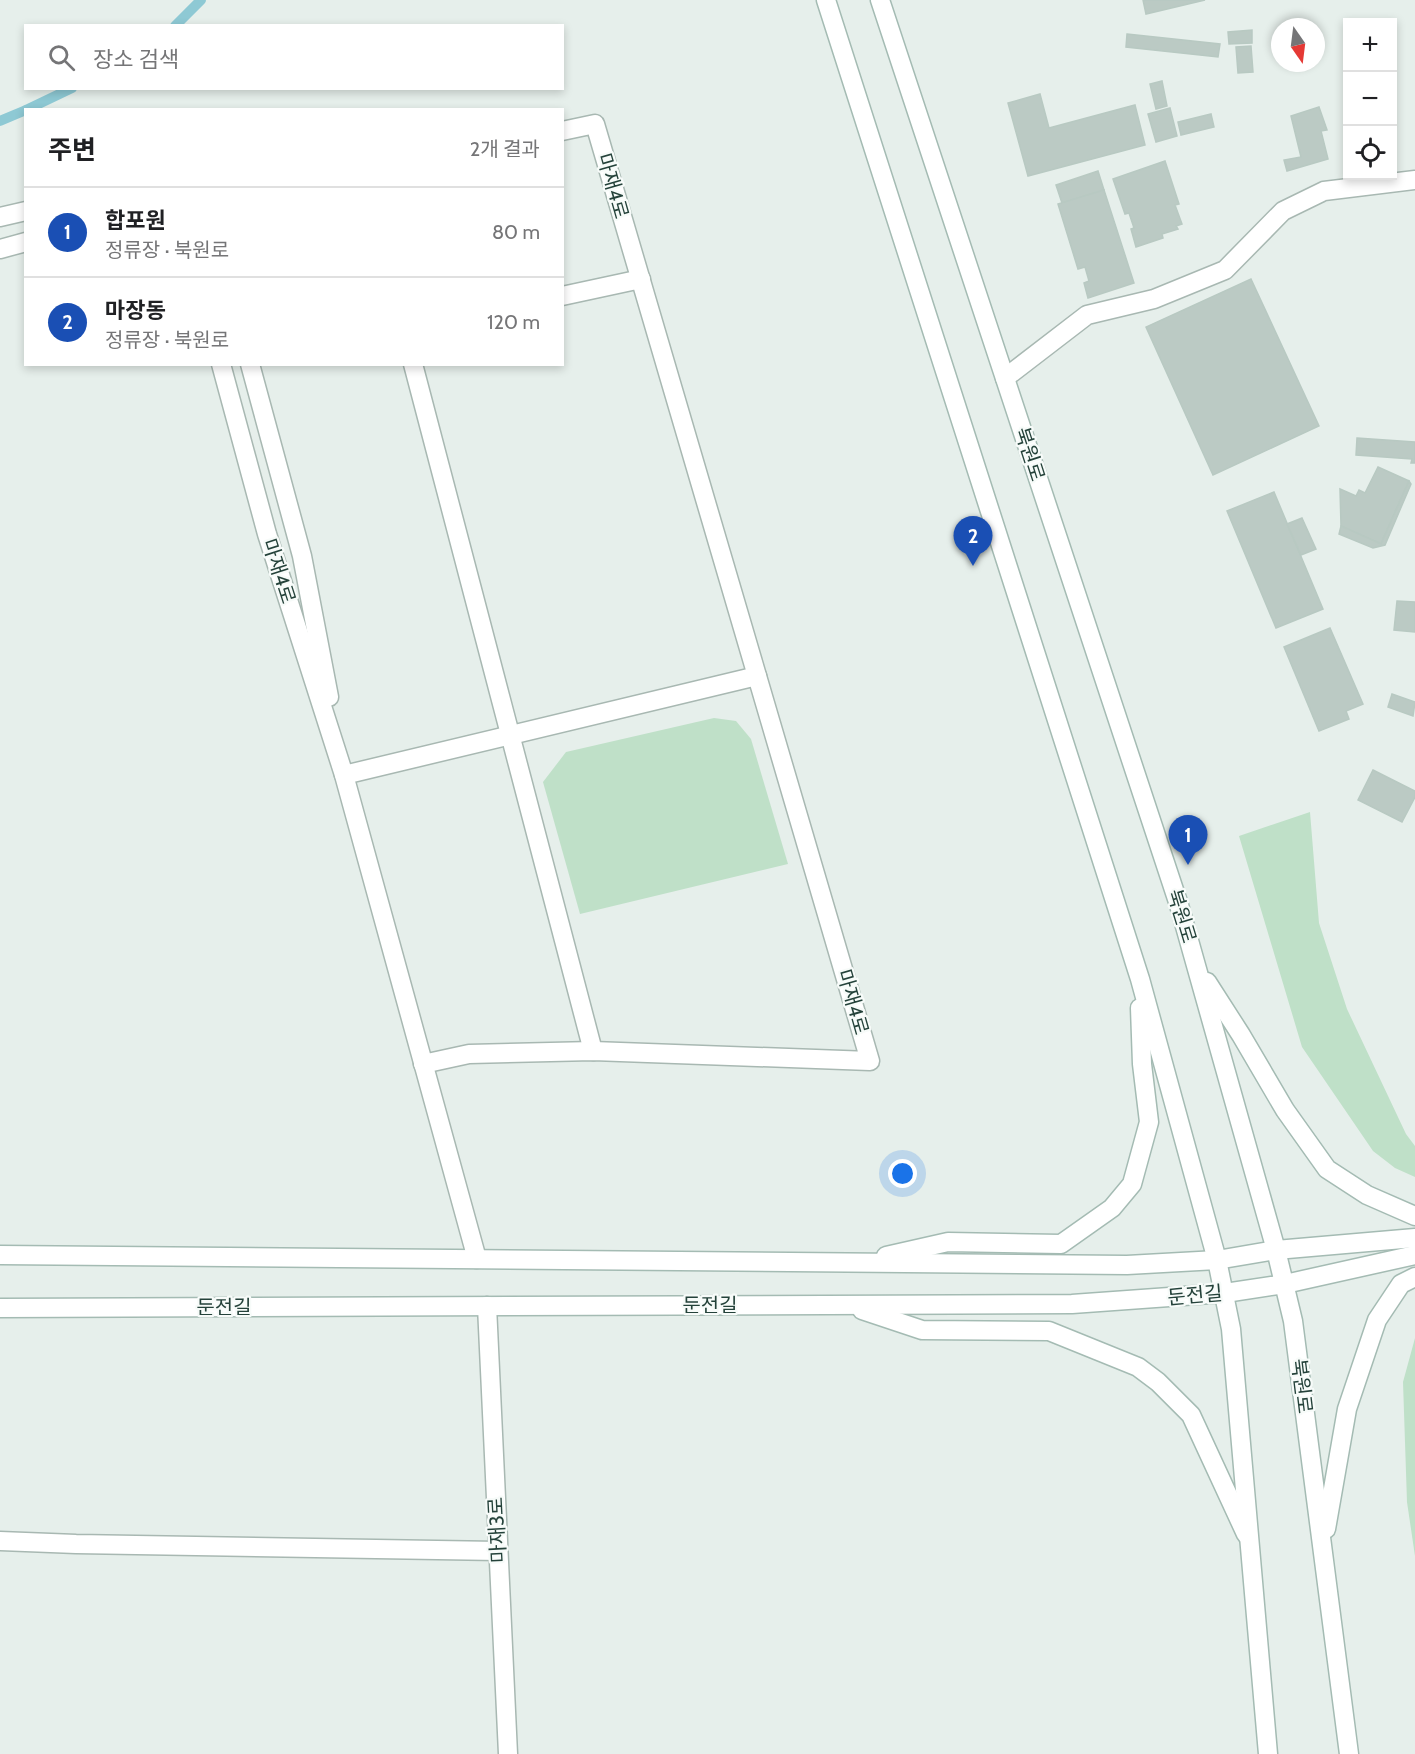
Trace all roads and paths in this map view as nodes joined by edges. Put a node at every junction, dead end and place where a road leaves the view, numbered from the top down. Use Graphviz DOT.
graph roads {
  1 [pos="826,0"];
  2 [pos="880,0"];
  3 [pos="564,131"];
  4 [pos="1415,180"];
  5 [pos="24,211"];
  6 [pos="0,217"];
  7 [pos="24,243"];
  8 [pos="0,249"];
  9 [pos="641,279"];
  10 [pos="564,296"];
  11 [pos="222,366"];
  12 [pos="251,366"];
  13 [pos="414,366"];
  14 [pos="1005,378"];
  15 [pos="757,676"];
  16 [pos="510,736"];
  17 [pos="344,775"];
  18 [pos="1196,965"];
  19 [pos="1140,979"];
  20 [pos="593,1052"];
  21 [pos="423,1064"];
  22 [pos="1415,1216"];
  23 [pos="1415,1238"];
  24 [pos="1276,1250"];
  25 [pos="0,1255"];
  26 [pos="1415,1255"];
  27 [pos="477,1259"];
  28 [pos="1217,1260"];
  29 [pos="855,1263"];
  30 [pos="1415,1277"];
  31 [pos="1285,1284"];
  32 [pos="1225,1293"];
  33 [pos="846,1305"];
  34 [pos="486,1306"];
  35 [pos="0,1308"];
  36 [pos="0,1541"];
  37 [pos="1323,1545"];
  38 [pos="1251,1546"];
  39 [pos="498,1551"];
  40 [pos="508,1754"];
  41 [pos="1268,1754"];
  42 [pos="1349,1754"];
  1 -- 19 [label="street"];
  2 -- 14 [label="street, 북원로"];
  3 -- 9 [label="street, 마재4로"];
  4 -- 14 [label="street"];
  5 -- 6 [label="street"];
  7 -- 8 [label="street"];
  9 -- 10 [label="street"];
  9 -- 15 [label="street, 마재4로"];
  11 -- 17 [label="street, 마재4로"];
  12 -- 17 [label="street, 마재4로"];
  13 -- 16 [label="street"];
  14 -- 18 [label="street, 북원로"];
  15 -- 16 [label="street"];
  15 -- 20 [label="street, 마재4로"];
  16 -- 17 [label="street"];
  16 -- 20 [label="street"];
  17 -- 21 [label="street, 마재4로"];
  18 -- 22 [label="street"];
  18 -- 24 [label="street, 북원로"];
  19 -- 28 [label="street"];
  19 -- 29 [label="street"];
  20 -- 21 [label="street, 마재4로"];
  21 -- 27 [label="street, 마재4로"];
  23 -- 24 [label="street, 둔전길"];
  24 -- 28 [label="street, 둔전길"];
  24 -- 31 [label="street, 북원로"];
  25 -- 27 [label="street, 둔전길"];
  26 -- 31 [label="street, 둔전길"];
  27 -- 29 [label="street, 둔전길"];
  28 -- 29 [label="street, 둔전길"];
  28 -- 32 [label="street"];
  30 -- 37 [label="street"];
  31 -- 32 [label="street, 둔전길"];
  31 -- 37 [label="street, 북원로"];
  32 -- 33 [label="street, 둔전길"];
  32 -- 38 [label="street"];
  33 -- 34 [label="street, 둔전길"];
  33 -- 38 [label="street"];
  34 -- 35 [label="street, 둔전길"];
  34 -- 39 [label="street, 마재3로"];
  36 -- 39 [label="street"];
  37 -- 42 [label="street, 북원로"];
  38 -- 41 [label="street"];
  39 -- 40 [label="street, 마재3로"];
}
